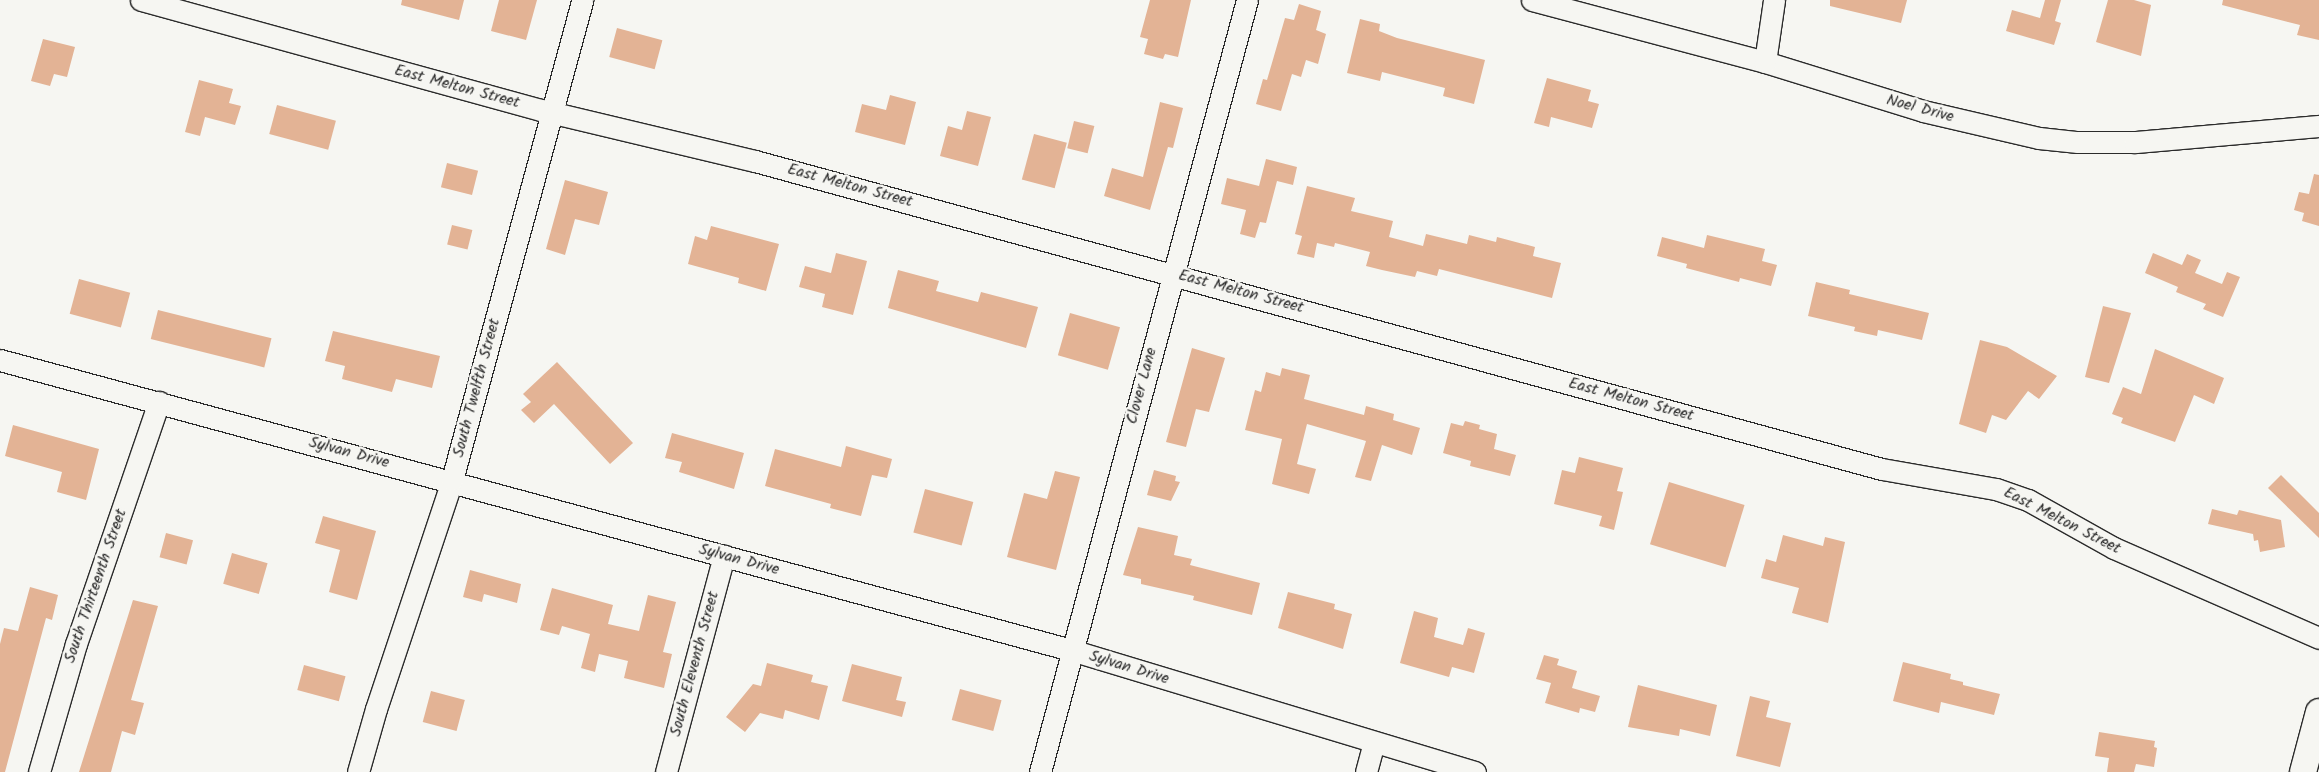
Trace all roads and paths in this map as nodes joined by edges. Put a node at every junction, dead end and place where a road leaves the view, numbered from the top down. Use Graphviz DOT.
graph roads {
  1 [pos="142,0"];
  2 [pos="582,0"];
  3 [pos="1247,0"];
  4 [pos="1532,0"];
  5 [pos="1774,0"];
  6 [pos="1764,62"];
  7 [pos="553,113"];
  8 [pos="2319,126"];
  9 [pos="1172,274"];
  10 [pos="0,360"];
  11 [pos="159,402"];
  12 [pos="452,480"];
  13 [pos="724,556"];
  14 [pos="2319,638"];
  15 [pos="1071,650"];
  16 [pos="2319,712"];
  17 [pos="1374,743"];
  18 [pos="39,772"];
  19 [pos="358,772"];
  20 [pos="666,772"];
  21 [pos="1040,772"];
  22 [pos="1366,772"];
  23 [pos="1475,772"];
  24 [pos="2303,772"];
  1 -- 7 [label="street, East Melton Street"];
  2 -- 7 [label="street, South Twelfth Street"];
  3 -- 9 [label="street, Clover Lane"];
  4 -- 6 [label="street, Noel Drive"];
  5 -- 6 [label="street"];
  6 -- 8 [label="street, Noel Drive"];
  7 -- 9 [label="street, East Melton Street"];
  7 -- 12 [label="street, South Twelfth Street"];
  9 -- 14 [label="street, East Melton Street"];
  9 -- 15 [label="street, Clover Lane"];
  10 -- 11 [label="street, Sylvan Drive"];
  11 -- 12 [label="street, Sylvan Drive"];
  11 -- 18 [label="street, South Thirteenth Street"];
  12 -- 13 [label="street, Sylvan Drive"];
  12 -- 19 [label="street, South Twelfth Street"];
  13 -- 15 [label="street, Sylvan Drive"];
  13 -- 20 [label="street, South Eleventh Street"];
  15 -- 17 [label="street, Sylvan Drive"];
  15 -- 21 [label="street, Clover Lane"];
  16 -- 24 [label="main road"];
  17 -- 22 [label="street"];
  17 -- 23 [label="street, Sylvan Drive"];
}
